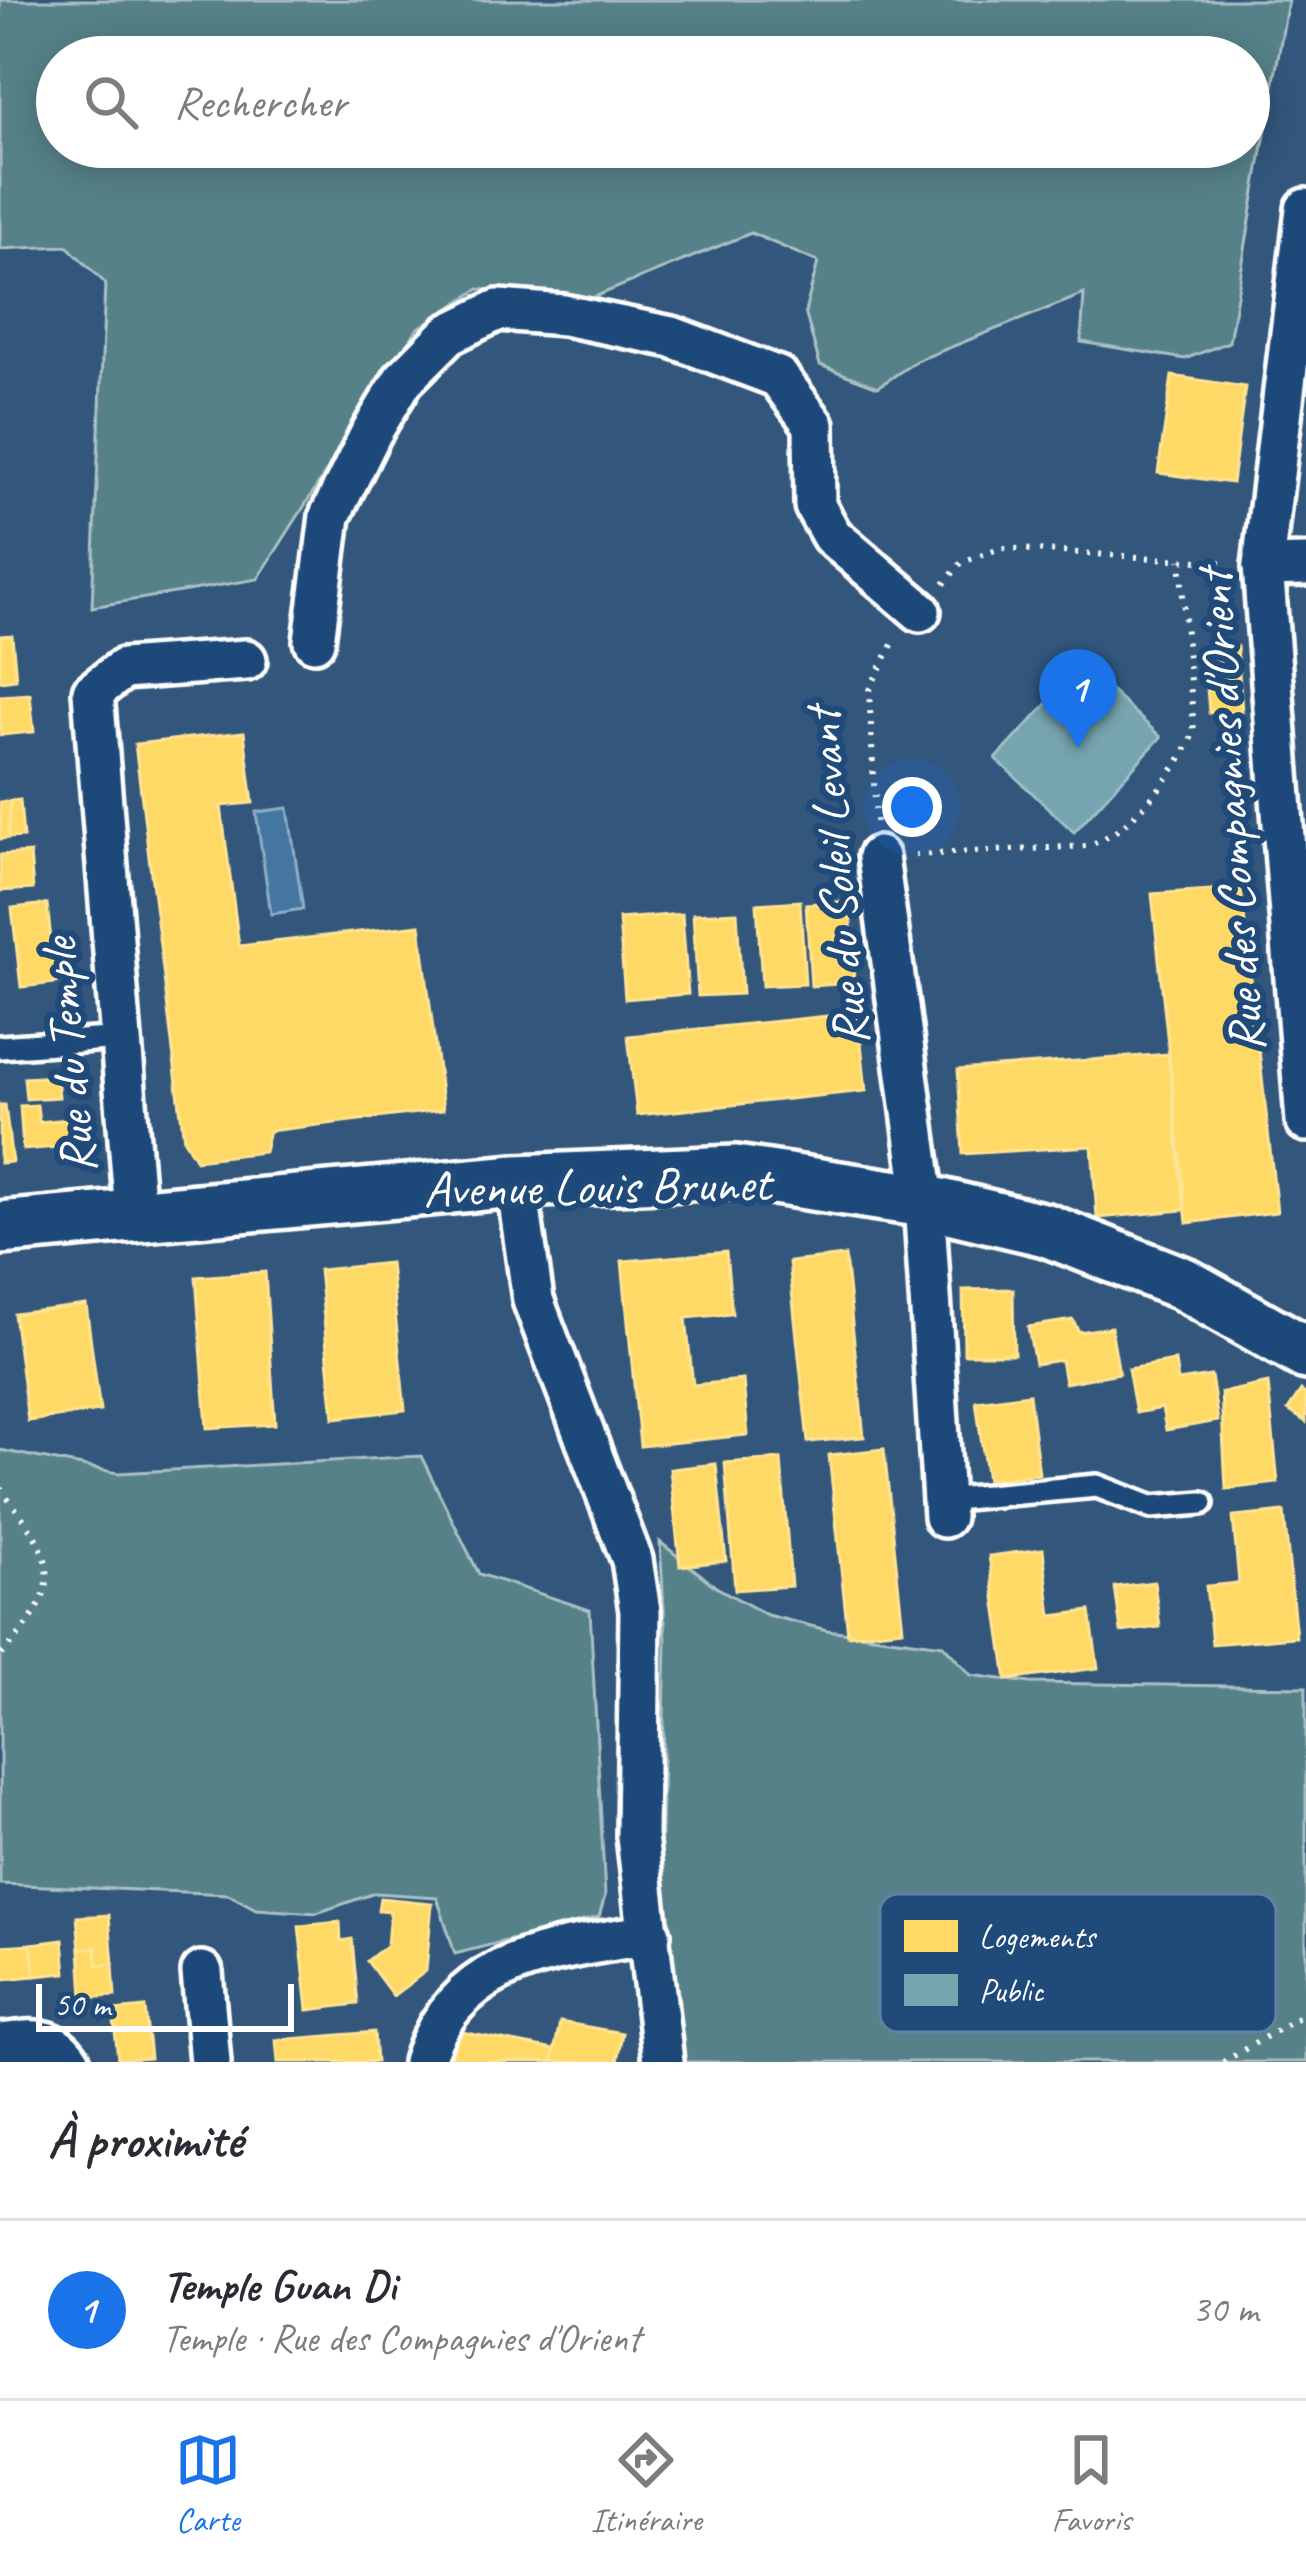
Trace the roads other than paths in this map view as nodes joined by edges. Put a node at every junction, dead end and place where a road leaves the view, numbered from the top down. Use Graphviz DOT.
graph roads {
  1 [pos="1306,209"];
  2 [pos="1306,565"];
  3 [pos="1263,566"];
  4 [pos="920,610"];
  5 [pos="314,641"];
  6 [pos="246,660"];
  7 [pos="878,857"];
  8 [pos="121,1038"];
  9 [pos="0,1047"];
  10 [pos="1305,1112"];
  11 [pos="517,1181"];
  12 [pos="925,1201"];
  13 [pos="135,1213"];
  14 [pos="0,1228"];
  15 [pos="1306,1353"];
  16 [pos="1202,1503"];
  17 [pos="943,1509"];
  18 [pos="650,1934"];
  19 [pos="202,1972"];
  20 [pos="0,2044"];
  21 [pos="70,2062"];
  22 [pos="210,2062"];
  23 [pos="423,2062"];
  24 [pos="664,2062"];
  1 -- 3 [label="street, Rue des Compagnies d'Orient"];
  2 -- 3 [label="street"];
  3 -- 10 [label="street, Rue des Compagnies d'Orient"];
  4 -- 5 [label="street"];
  6 -- 8 [label="street, Rue du Temple"];
  7 -- 12 [label="street, Rue du Soleil Levant"];
  8 -- 9 [label="lane"];
  8 -- 13 [label="street, Rue du Temple"];
  11 -- 12 [label="street, Avenue Louis Brunet"];
  11 -- 13 [label="street, Avenue Louis Brunet"];
  11 -- 18 [label="street"];
  12 -- 15 [label="street, Avenue Louis Brunet"];
  12 -- 17 [label="street, Rue du Soleil Levant"];
  13 -- 14 [label="street, Avenue Louis Brunet"];
  16 -- 17 [label="lane"];
  18 -- 23 [label="street"];
  18 -- 24 [label="street"];
  19 -- 22 [label="street"];
  20 -- 21 [label="street"];
}
